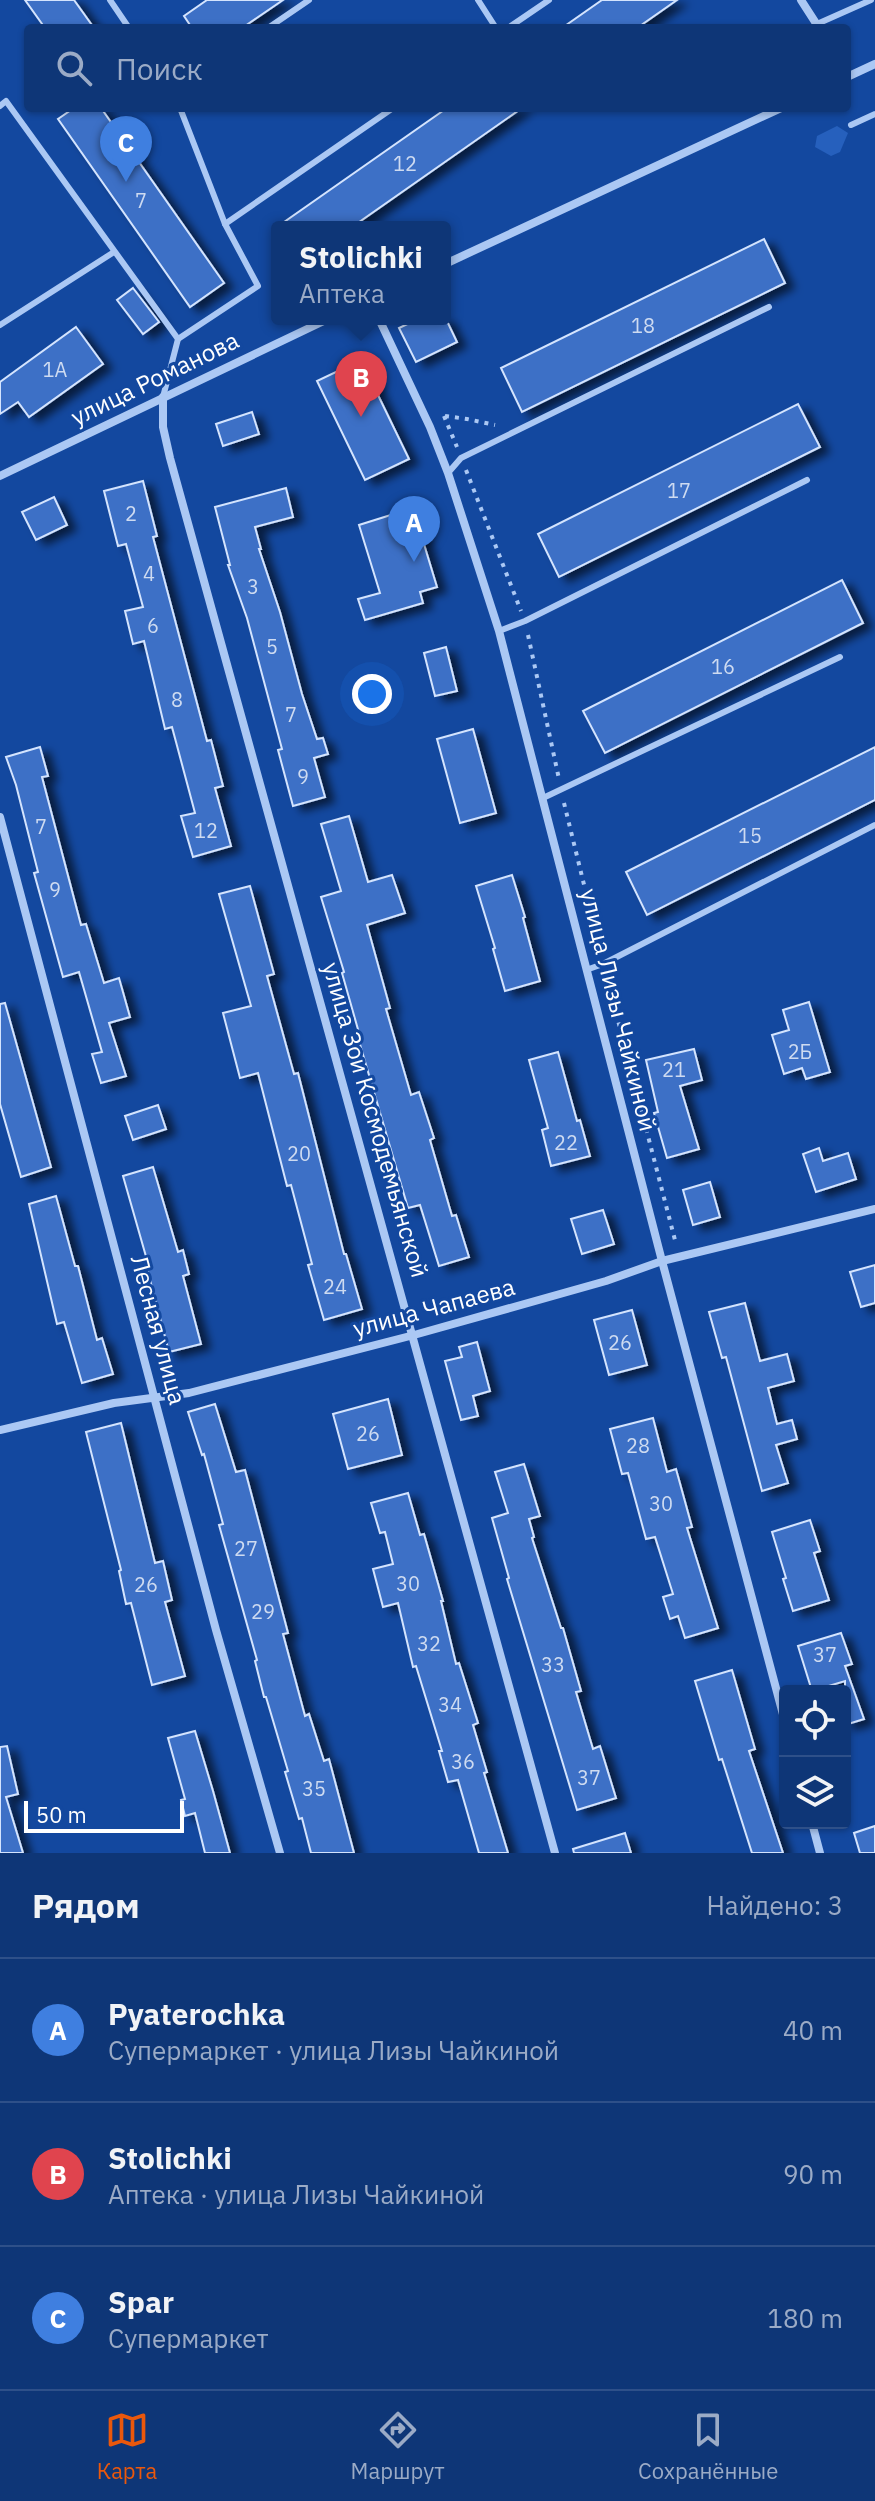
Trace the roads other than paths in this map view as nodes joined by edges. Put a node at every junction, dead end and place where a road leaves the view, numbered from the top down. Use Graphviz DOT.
graph roads {
  1 [pos="110,0"];
  2 [pos="309,0"];
  3 [pos="478,0"];
  4 [pos="549,0"];
  5 [pos="801,0"];
  6 [pos="871,0"];
  7 [pos="126,24"];
  8 [pos="274,24"];
  9 [pos="493,24"];
  10 [pos="514,24"];
  11 [pos="817,24"];
  12 [pos="822,24"];
  13 [pos="875,64"];
  14 [pos="851,75"];
  15 [pos="0,106"];
  16 [pos="182,112"];
  17 [pos="387,112"];
  18 [pos="772,112"];
  19 [pos="875,114"];
  20 [pos="851,125"];
  21 [pos="225,224"];
  22 [pos="114,252"];
  23 [pos="451,261"];
  24 [pos="769,307"];
  25 [pos="0,325"];
  26 [pos="315,325"];
  27 [pos="382,325"];
  28 [pos="178,339"];
  29 [pos="163,397"];
  30 [pos="448,473"];
  31 [pos="0,476"];
  32 [pos="807,480"];
  33 [pos="499,631"];
  34 [pos="840,657"];
  35 [pos="543,798"];
  36 [pos="0,817"];
  37 [pos="875,825"];
  38 [pos="586,970"];
  39 [pos="875,1209"];
  40 [pos="662,1261"];
  41 [pos="414,1335"];
  42 [pos="155,1396"];
  43 [pos="0,1430"];
  44 [pos="779,1700"];
  45 [pos="814,1829"];
  46 [pos="280,1853"];
  47 [pos="555,1853"];
  48 [pos="820,1853"];
  1 -- 7 [label="lane"];
  2 -- 8 [label="lane"];
  3 -- 9 [label="lane"];
  4 -- 10 [label="lane"];
  5 -- 11 [label="street"];
  6 -- 12 [label="lane"];
  13 -- 14 [label="street"];
  15 -- 22 [label="lane"];
  16 -- 21 [label="lane"];
  17 -- 21 [label="lane"];
  18 -- 23 [label="street"];
  19 -- 20 [label="lane"];
  21 -- 28 [label="lane"];
  22 -- 25 [label="lane"];
  22 -- 28 [label="lane"];
  24 -- 30 [label="lane"];
  26 -- 29 [label="street, улица Романова"];
  27 -- 30 [label="street, улица Лизы Чайкиной"];
  28 -- 29 [label="lane"];
  29 -- 31 [label="street, улица Романова"];
  29 -- 41 [label="street, улица Зои Космодемьянской"];
  30 -- 33 [label="street, улица Лизы Чайкиной"];
  32 -- 33 [label="lane"];
  33 -- 35 [label="street, улица Лизы Чайкиной"];
  34 -- 35 [label="lane"];
  35 -- 38 [label="street, улица Лизы Чайкиной"];
  36 -- 42 [label="street, Лесная улица"];
  37 -- 38 [label="lane"];
  38 -- 40 [label="street, улица Лизы Чайкиной"];
  39 -- 40 [label="street, улица Чапаева"];
  40 -- 41 [label="street, улица Чапаева"];
  40 -- 44 [label="street, улица Лизы Чайкиной"];
  41 -- 42 [label="street, улица Чапаева"];
  41 -- 47 [label="street, улица Зои Космодемьянской"];
  42 -- 43 [label="street, улица Чапаева"];
  42 -- 46 [label="street, Лесная улица"];
  45 -- 48 [label="street"];
}
